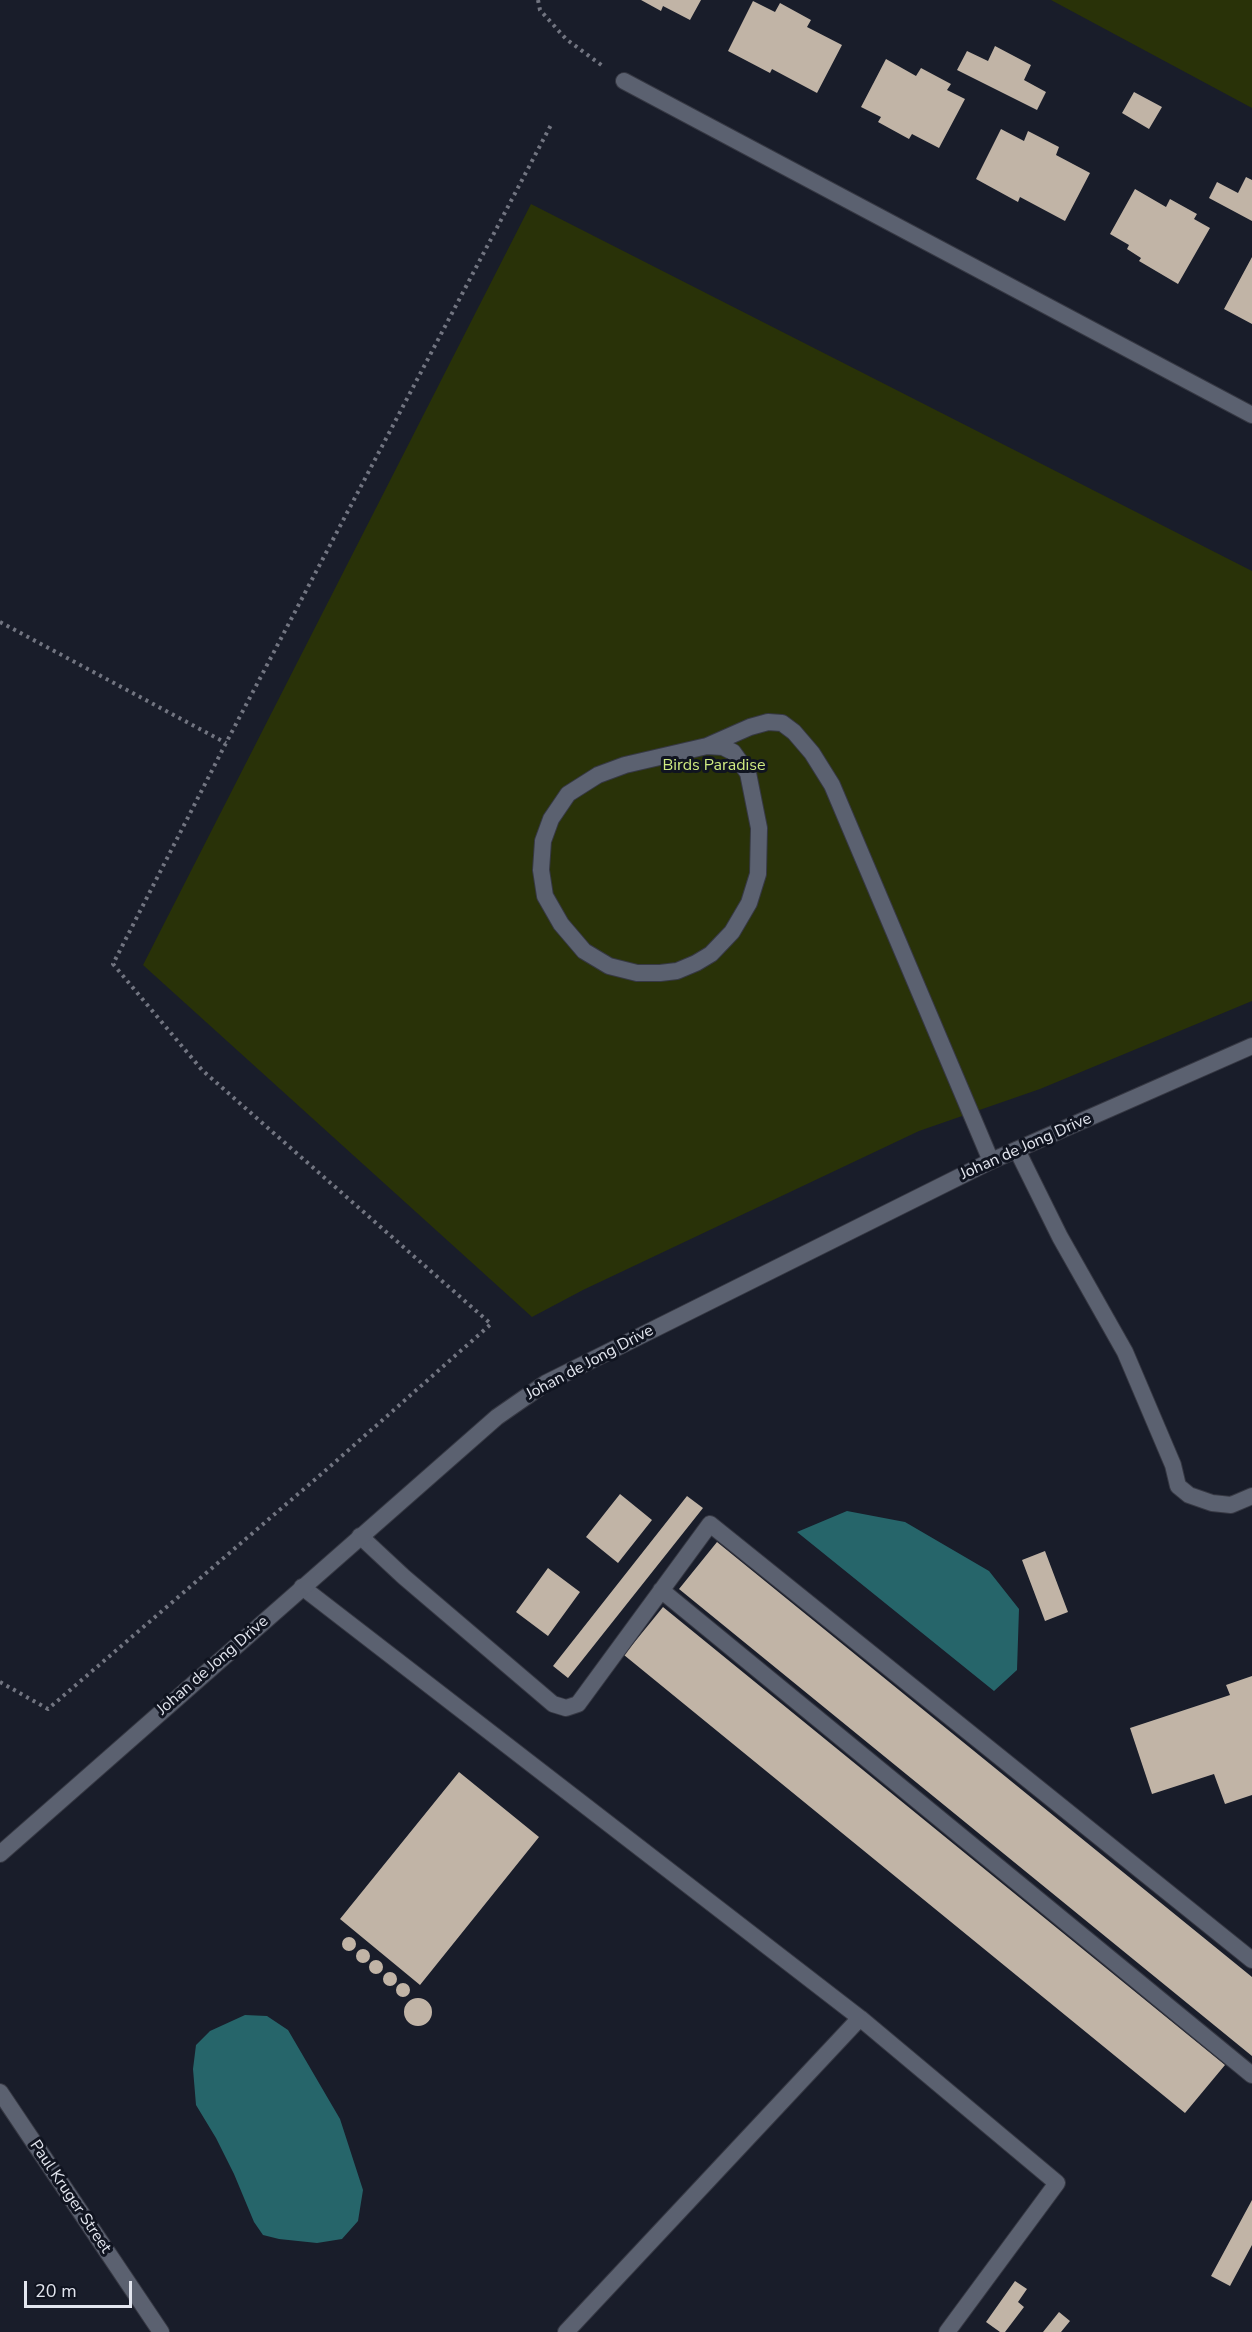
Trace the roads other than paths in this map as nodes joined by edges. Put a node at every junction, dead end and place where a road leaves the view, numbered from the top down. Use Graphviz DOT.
graph roads {
  1 [pos="624,81"];
  2 [pos="1252,415"];
  3 [pos="706,746"];
  4 [pos="1252,1046"];
  5 [pos="1017,1150"];
  6 [pos="991,1161"];
  7 [pos="1252,1496"];
  8 [pos="360,1536"];
  9 [pos="302,1587"];
  10 [pos="662,1590"];
  11 [pos="0,1854"];
  12 [pos="1252,1960"];
  13 [pos="860,2018"];
  14 [pos="1252,2075"];
  15 [pos="0,2092"];
  16 [pos="161,2332"];
  17 [pos="566,2332"];
  18 [pos="947,2332"];
  1 -- 2 [label="street"];
  3 -- 3 [label="street"];
  3 -- 6 [label="street"];
  4 -- 5 [label="street, Johan de Jong Drive"];
  5 -- 6 [label="street, Johan de Jong Drive"];
  5 -- 7 [label="street"];
  6 -- 8 [label="street, Johan de Jong Drive"];
  8 -- 9 [label="street, Johan de Jong Drive"];
  8 -- 10 [label="street"];
  9 -- 11 [label="street, Johan de Jong Drive"];
  9 -- 13 [label="street"];
  10 -- 12 [label="street"];
  10 -- 14 [label="street"];
  13 -- 17 [label="street"];
  13 -- 18 [label="street"];
  15 -- 16 [label="street, Paul Kruger Street"];
}
